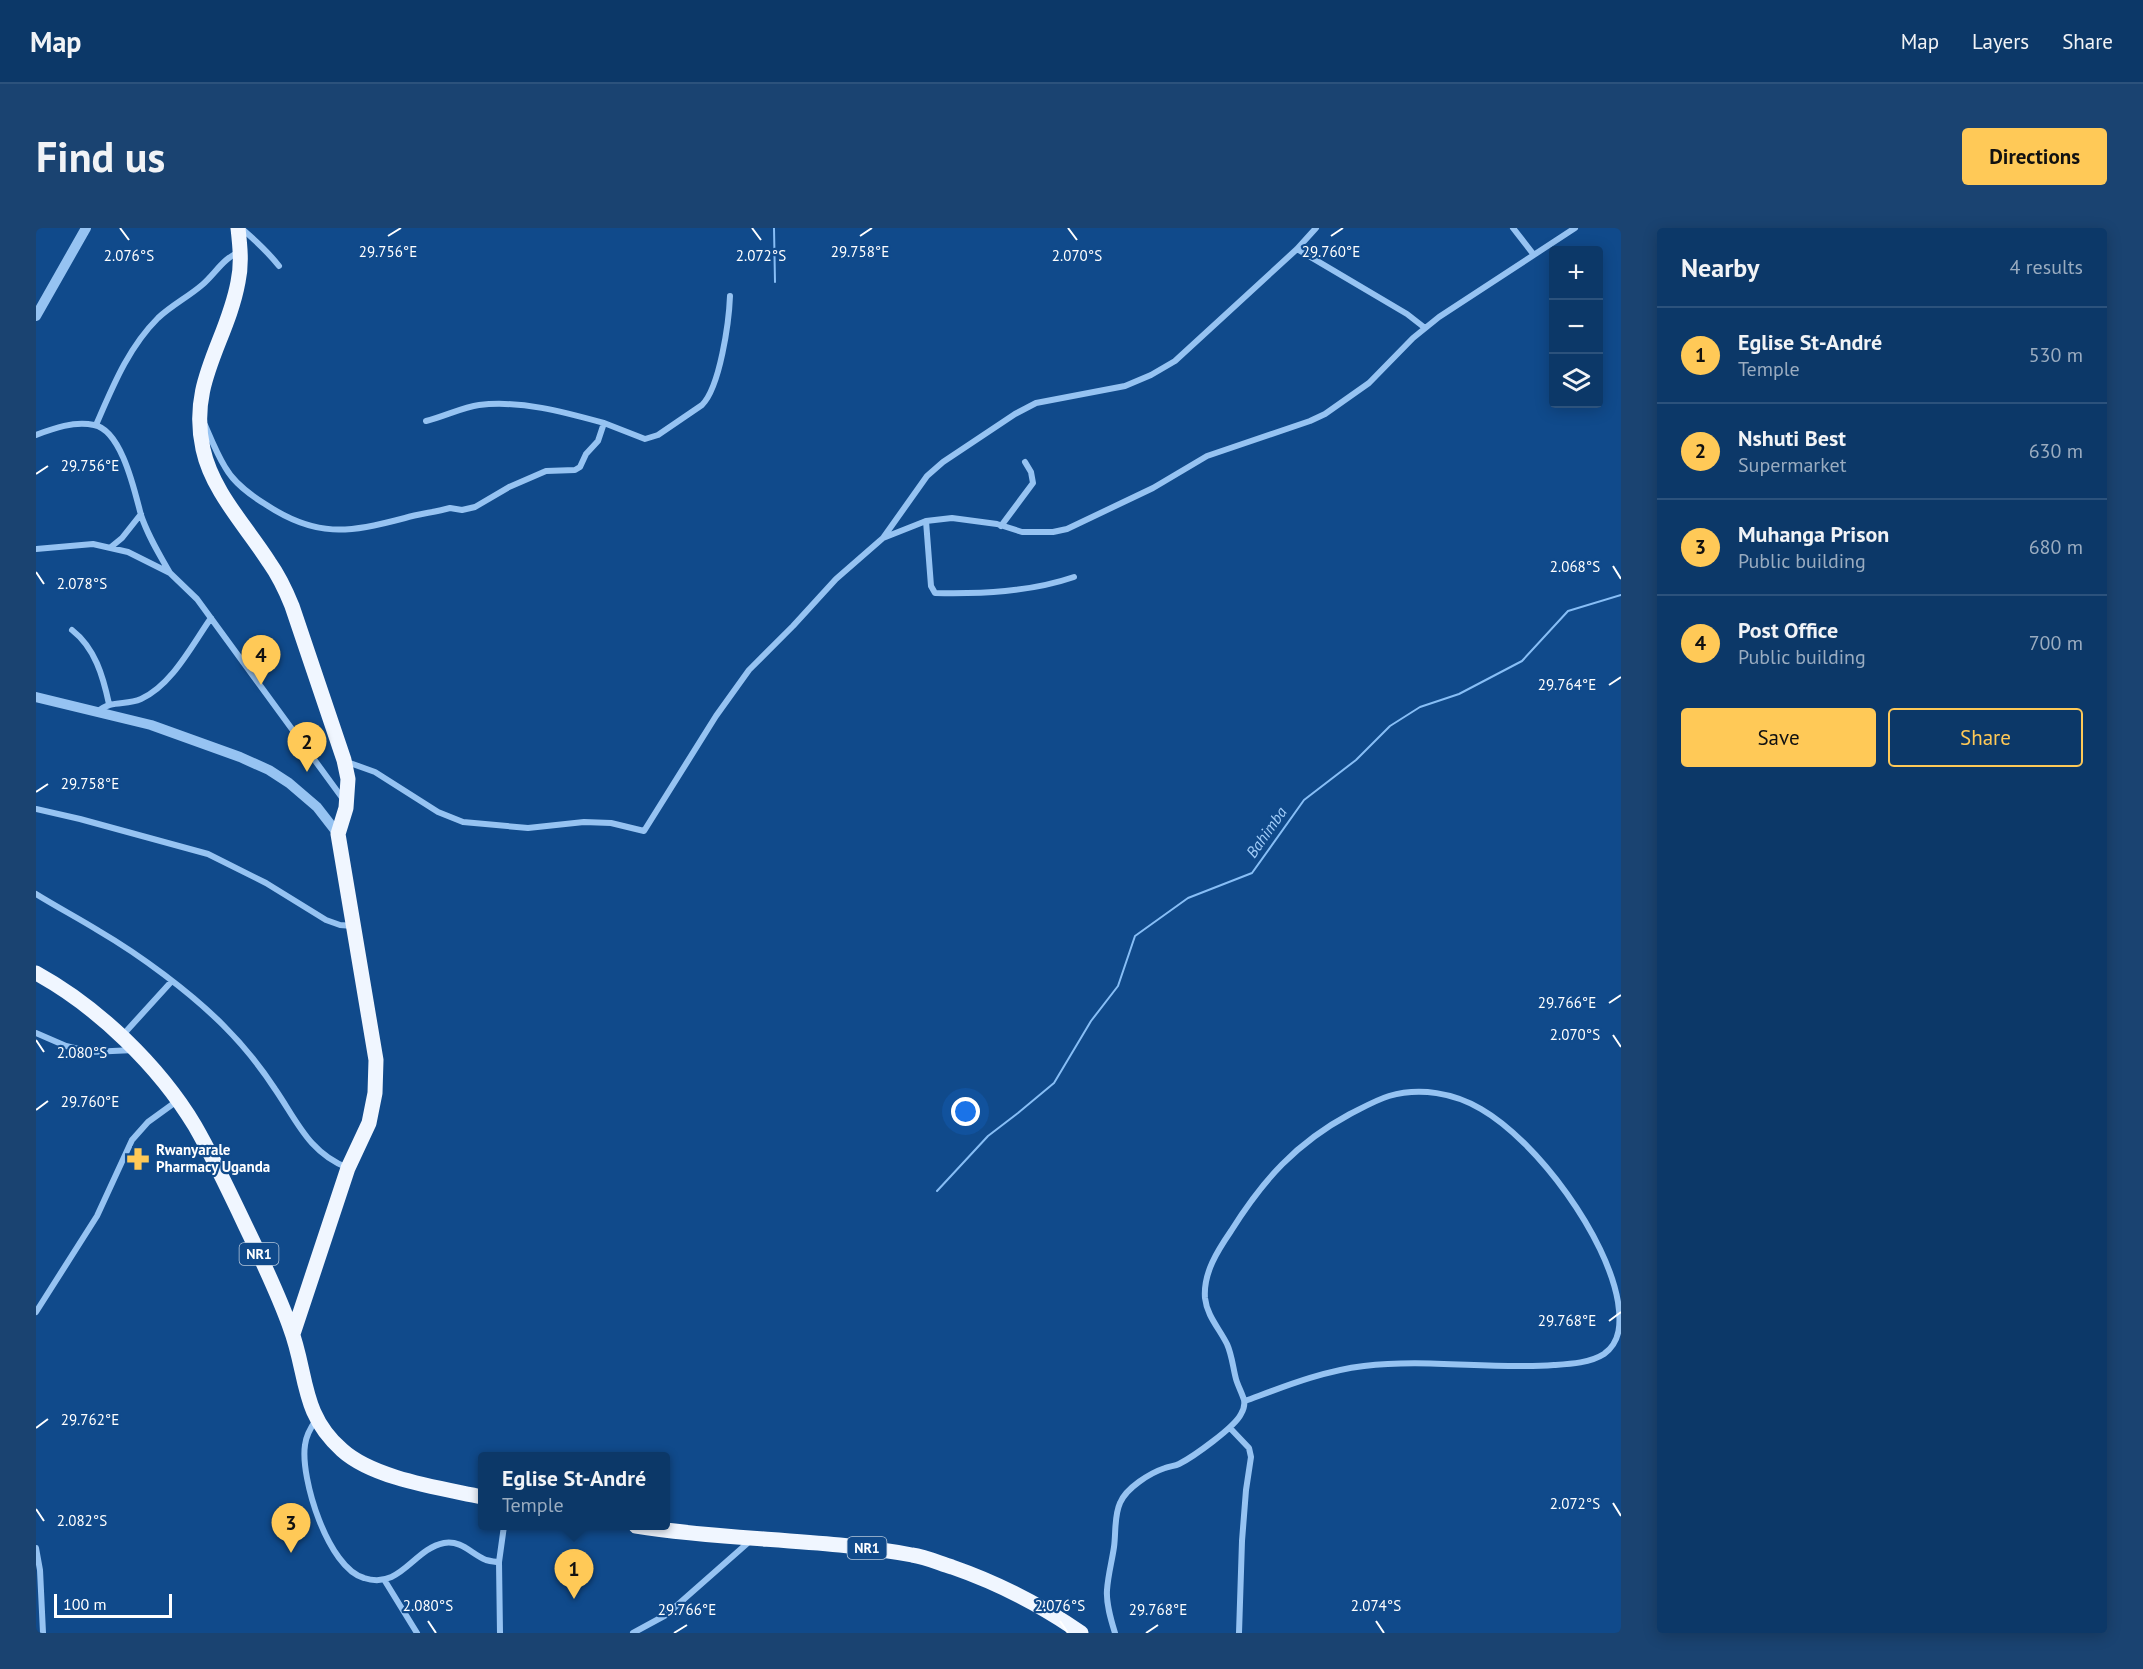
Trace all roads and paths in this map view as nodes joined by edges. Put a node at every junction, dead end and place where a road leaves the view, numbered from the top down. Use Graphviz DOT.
graph roads {
  1 [pos="86,228"];
  2 [pos="239,228"];
  3 [pos="1316,228"];
  4 [pos="1513,228"];
  5 [pos="1575,228"];
  6 [pos="1297,249"];
  7 [pos="241,252"];
  8 [pos="1534,255"];
  9 [pos="279,266"];
  10 [pos="730,296"];
  11 [pos="36,316"];
  12 [pos="1425,328"];
  13 [pos="199,414"];
  14 [pos="426,421"];
  15 [pos="604,423"];
  16 [pos="96,425"];
  17 [pos="36,435"];
  18 [pos="1024,462"];
  19 [pos="141,514"];
  20 [pos="926,521"];
  21 [pos="1001,526"];
  22 [pos="883,538"];
  23 [pos="111,547"];
  24 [pos="36,549"];
  25 [pos="170,573"];
  26 [pos="1074,577"];
  27 [pos="211,618"];
  28 [pos="72,630"];
  29 [pos="36,697"];
  30 [pos="109,704"];
  31 [pos="96,712"];
  32 [pos="344,760"];
  33 [pos="347,804"];
  34 [pos="36,808"];
  35 [pos="338,834"];
  36 [pos="36,894"];
  37 [pos="354,926"];
  38 [pos="36,974"];
  39 [pos="171,982"];
  40 [pos="36,1033"];
  41 [pos="121,1037"];
  42 [pos="135,1050"];
  43 [pos="178,1101"];
  44 [pos="348,1168"];
  45 [pos="36,1312"];
  46 [pos="293,1334"];
  47 [pos="1245,1401"];
  48 [pos="317,1420"];
  49 [pos="1230,1428"];
  50 [pos="478,1496"];
  51 [pos="503,1530"];
  52 [pos="665,1530"];
  53 [pos="753,1539"];
  54 [pos="36,1548"];
  55 [pos="499,1562"];
  56 [pos="385,1581"];
  57 [pos="43,1633"];
  58 [pos="417,1633"];
  59 [pos="500,1633"];
  60 [pos="633,1633"];
  61 [pos="1081,1633"];
  62 [pos="1114,1633"];
  63 [pos="1239,1633"];
  1 -- 11 [label="street"];
  2 -- 7 [label="highway"];
  2 -- 9 [label="street"];
  3 -- 6 [label="street"];
  4 -- 8 [label="street"];
  5 -- 8 [label="street"];
  6 -- 12 [label="street"];
  6 -- 22 [label="street"];
  7 -- 13 [label="highway"];
  7 -- 16 [label="street"];
  8 -- 12 [label="street"];
  10 -- 15 [label="street"];
  12 -- 21 [label="street"];
  13 -- 15 [label="street"];
  13 -- 32 [label="highway"];
  14 -- 15 [label="street"];
  16 -- 17 [label="street"];
  16 -- 19 [label="street"];
  18 -- 21 [label="street"];
  19 -- 23 [label="street"];
  19 -- 25 [label="street"];
  20 -- 21 [label="street"];
  20 -- 22 [label="street"];
  20 -- 26 [label="street"];
  22 -- 32 [label="street"];
  23 -- 24 [label="street"];
  23 -- 25 [label="street"];
  25 -- 27 [label="street"];
  27 -- 30 [label="street"];
  27 -- 33 [label="street"];
  28 -- 30 [label="street"];
  29 -- 31 [label="street"];
  30 -- 31 [label="street"];
  31 -- 35 [label="street"];
  32 -- 33 [label="highway"];
  33 -- 35 [label="highway"];
  34 -- 37 [label="street"];
  35 -- 37 [label="highway"];
  36 -- 39 [label="street"];
  37 -- 44 [label="highway"];
  38 -- 41 [label="highway, NR1"];
  39 -- 41 [label="street"];
  39 -- 44 [label="street"];
  40 -- 42 [label="street"];
  41 -- 42 [label="highway, NR1"];
  42 -- 43 [label="highway, NR1"];
  43 -- 45 [label="street"];
  43 -- 46 [label="highway, NR1"];
  44 -- 46 [label="highway"];
  46 -- 48 [label="highway, NR1"];
  47 -- 47 [label="street"];
  47 -- 49 [label="street"];
  48 -- 50 [label="highway, NR1"];
  48 -- 56 [label="street"];
  49 -- 62 [label="street"];
  49 -- 63 [label="street"];
  51 -- 55 [label="street"];
  52 -- 53 [label="highway, NR1"];
  53 -- 60 [label="street"];
  53 -- 61 [label="highway, NR1"];
  54 -- 57 [label="street"];
  55 -- 56 [label="street"];
  55 -- 59 [label="street"];
  56 -- 58 [label="street"];
}
